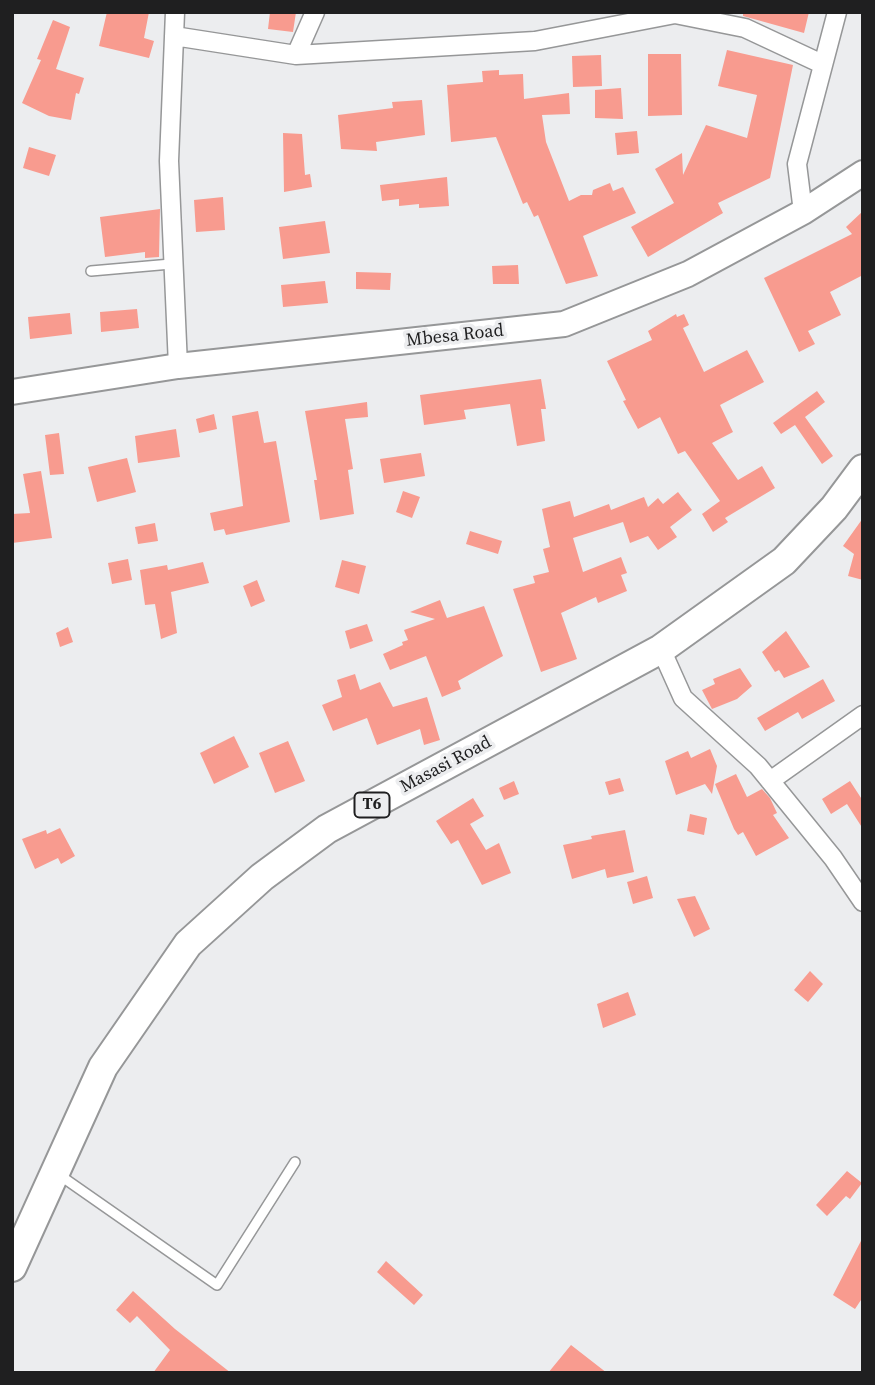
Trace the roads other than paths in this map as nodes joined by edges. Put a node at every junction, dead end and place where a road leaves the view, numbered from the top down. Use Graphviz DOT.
graph roads {
  1 [pos="175,12"];
  2 [pos="315,12"];
  3 [pos="837,12"];
  4 [pos="174,36"];
  5 [pos="296,55"];
  6 [pos="822,64"];
  7 [pos="863,173"];
  8 [pos="803,212"];
  9 [pos="171,264"];
  10 [pos="91,271"];
  11 [pos="178,366"];
  12 [pos="12,392"];
  13 [pos="861,477"];
  14 [pos="661,649"];
  15 [pos="863,715"];
  16 [pos="770,781"];
  17 [pos="863,902"];
  18 [pos="295,1162"];
  19 [pos="54,1171"];
  20 [pos="12,1267"];
  1 -- 4 [label="street"];
  2 -- 5 [label="street"];
  3 -- 6 [label="street"];
  4 -- 5 [label="street"];
  4 -- 9 [label="street"];
  5 -- 6 [label="street"];
  6 -- 8 [label="street"];
  7 -- 8 [label="main road, Mbesa Road"];
  8 -- 11 [label="main road, Mbesa Road"];
  9 -- 10 [label="lane"];
  9 -- 11 [label="street"];
  11 -- 12 [label="main road, Mbesa Road"];
  13 -- 14 [label="highway, Masasi Road / T6"];
  14 -- 16 [label="street"];
  14 -- 19 [label="highway, Masasi Road / T6"];
  15 -- 16 [label="street"];
  16 -- 17 [label="street"];
  18 -- 19 [label="lane"];
  19 -- 20 [label="highway, Masasi Road / T6"];
}
